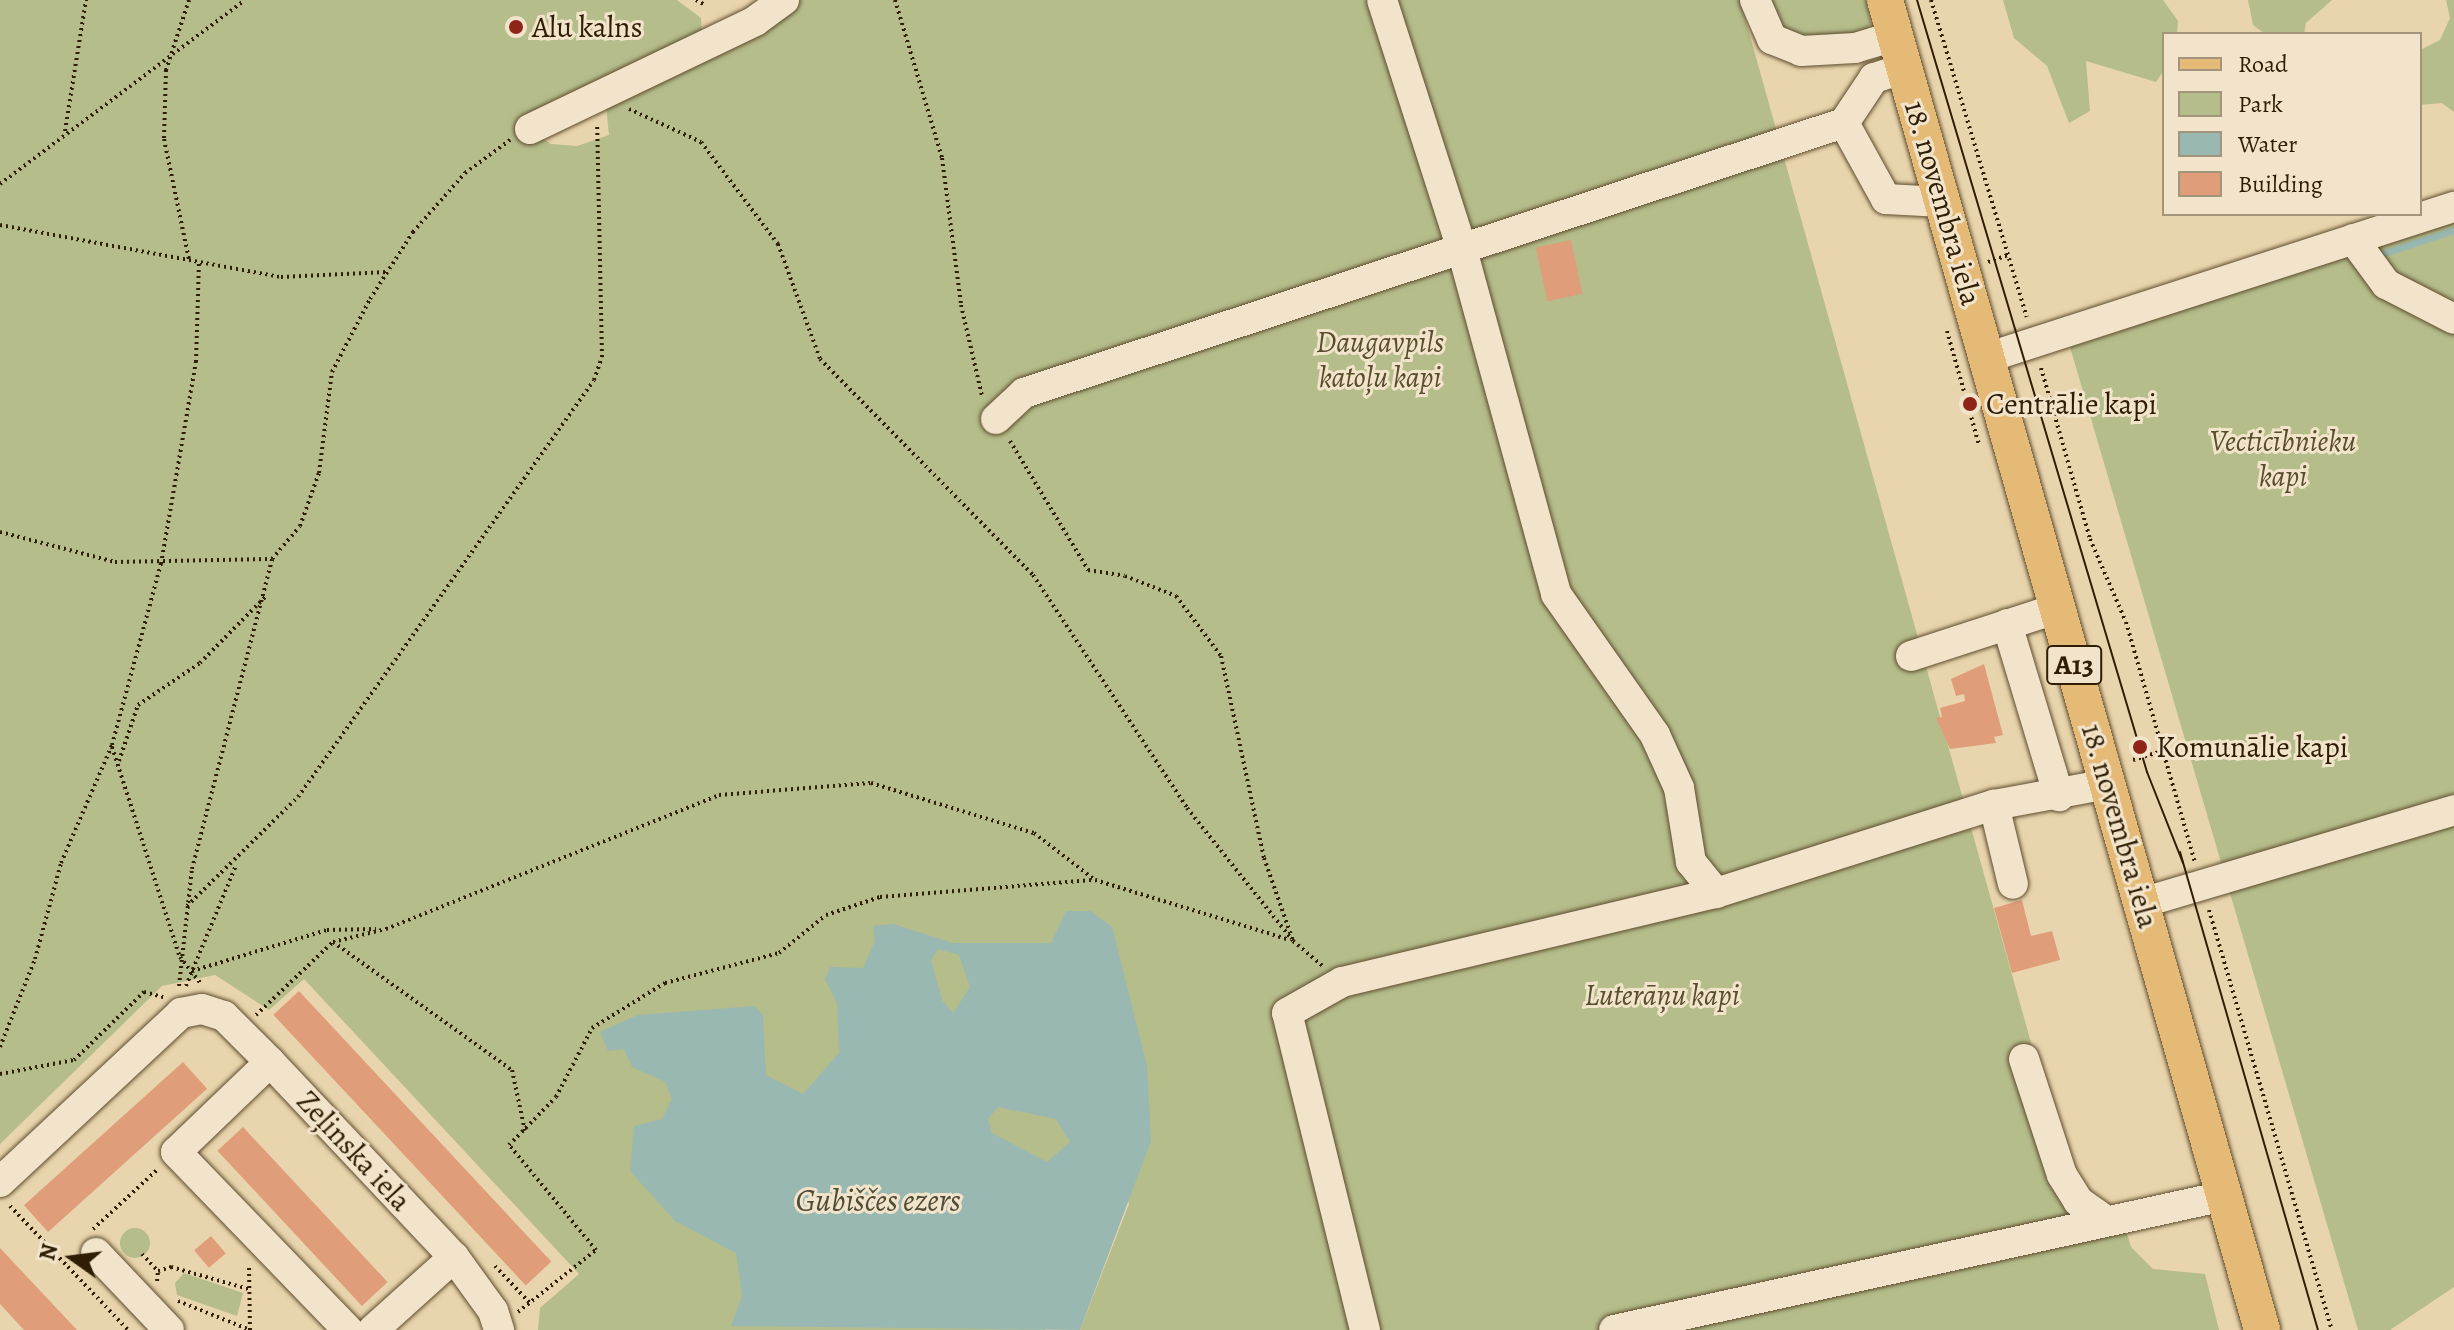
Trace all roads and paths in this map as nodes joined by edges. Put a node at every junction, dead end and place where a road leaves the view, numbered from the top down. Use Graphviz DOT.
graph roads {
  1 [pos="86,0"];
  2 [pos="189,0"];
  3 [pos="245,0"];
  4 [pos="696,0"];
  5 [pos="784,0"];
  6 [pos="895,0"];
  7 [pos="1382,0"];
  8 [pos="1755,0"];
  9 [pos="1885,0"];
  10 [pos="1931,0"];
  11 [pos="705,5"];
  12 [pos="1900,52"];
  13 [pos="172,53"];
  14 [pos="596,96"];
  15 [pos="1844,123"];
  16 [pos="530,129"];
  17 [pos="65,133"];
  18 [pos="0,184"];
  19 [pos="1942,202"];
  20 [pos="2454,207"];
  21 [pos="0,225"];
  22 [pos="2353,239"];
  23 [pos="1461,246"];
  24 [pos="189,260"];
  25 [pos="199,262"];
  26 [pos="387,272"];
  27 [pos="2454,319"];
  28 [pos="2034,343"];
  29 [pos="1986,358"];
  30 [pos="996,419"];
  31 [pos="1,533"];
  32 [pos="272,559"];
  33 [pos="161,564"];
  34 [pos="267,595"];
  35 [pos="2059,608"];
  36 [pos="2007,624"];
  37 [pos="1911,656"];
  38 [pos="112,745"];
  39 [pos="2163,751"];
  40 [pos="118,763"];
  41 [pos="2120,772"];
  42 [pos="2059,796"];
  43 [pos="1994,805"];
  44 [pos="2454,810"];
  45 [pos="237,863"];
  46 [pos="1095,880"];
  47 [pos="2013,884"];
  48 [pos="2202,886"];
  49 [pos="1716,893"];
  50 [pos="2141,903"];
  51 [pos="187,906"];
  52 [pos="386,929"];
  53 [pos="1293,941"];
  54 [pos="333,942"];
  55 [pos="180,957"];
  56 [pos="192,971"];
  57 [pos="1342,982"];
  58 [pos="187,1007"];
  59 [pos="239,1031"];
  60 [pos="0,1047"];
  61 [pos="2024,1059"];
  62 [pos="270,1062"];
  63 [pos="0,1074"];
  64 [pos="525,1131"];
  65 [pos="176,1152"];
  66 [pos="0,1182"];
  67 [pos="0,1195"];
  68 [pos="2224,1196"];
  69 [pos="2105,1220"];
  70 [pos="248,1226"];
  71 [pos="84,1246"];
  72 [pos="142,1254"];
  73 [pos="454,1257"];
  74 [pos="61,1259"];
  75 [pos="158,1271"];
  76 [pos="249,1289"];
  77 [pos="150,1298"];
  78 [pos="499,1329"];
  79 [pos="128,1330"];
  80 [pos="169,1330"];
  81 [pos="348,1330"];
  82 [pos="373,1330"];
  83 [pos="1365,1330"];
  84 [pos="1614,1330"];
  85 [pos="2262,1330"];
  86 [pos="2332,1330"];
  1 -- 17 [label="path"];
  2 -- 13 [label="path"];
  3 -- 13 [label="path"];
  4 -- 11 [label="path"];
  5 -- 14 [label="street"];
  6 -- 30 [label="path"];
  7 -- 23 [label="street"];
  8 -- 12 [label="street"];
  9 -- 12 [label="main road, 18. novembra iela / A13"];
  10 -- 28 [label="path"];
  12 -- 15 [label="street"];
  12 -- 19 [label="main road, 18. novembra iela / A13"];
  13 -- 17 [label="path"];
  13 -- 24 [label="path"];
  14 -- 16 [label="street"];
  14 -- 45 [label="path"];
  14 -- 53 [label="path"];
  15 -- 19 [label="street"];
  15 -- 23 [label="street"];
  16 -- 26 [label="path"];
  17 -- 18 [label="path"];
  19 -- 29 [label="main road, 18. novembra iela / A13"];
  20 -- 22 [label="street"];
  21 -- 24 [label="path"];
  22 -- 27 [label="street"];
  22 -- 28 [label="street"];
  23 -- 30 [label="street"];
  23 -- 49 [label="street"];
  24 -- 25 [label="path"];
  25 -- 26 [label="path"];
  25 -- 33 [label="path"];
  26 -- 32 [label="path"];
  28 -- 29 [label="street"];
  28 -- 39 [label="path"];
  29 -- 35 [label="main road, 18. novembra iela / A13"];
  30 -- 53 [label="path"];
  31 -- 33 [label="path"];
  32 -- 33 [label="path"];
  32 -- 34 [label="path"];
  33 -- 38 [label="path"];
  34 -- 40 [label="path"];
  34 -- 51 [label="path"];
  35 -- 36 [label="street"];
  35 -- 41 [label="main road, 18. novembra iela / A13"];
  36 -- 37 [label="street"];
  36 -- 42 [label="street"];
  38 -- 40 [label="path"];
  38 -- 60 [label="path"];
  39 -- 41 [label="path"];
  39 -- 48 [label="path"];
  40 -- 55 [label="path"];
  41 -- 42 [label="street"];
  41 -- 50 [label="main road, 18. novembra iela / A13"];
  42 -- 43 [label="street"];
  43 -- 47 [label="street"];
  43 -- 49 [label="street"];
  44 -- 48 [label="street"];
  45 -- 51 [label="path"];
  45 -- 56 [label="path"];
  46 -- 52 [label="path"];
  46 -- 53 [label="path"];
  46 -- 64 [label="path"];
  48 -- 50 [label="street"];
  48 -- 86 [label="path"];
  49 -- 57 [label="street"];
  50 -- 68 [label="main road, 18. novembra iela / A13"];
  51 -- 55 [label="path"];
  52 -- 54 [label="path"];
  52 -- 56 [label="path"];
  53 -- 57 [label="path"];
  54 -- 59 [label="path"];
  54 -- 64 [label="path"];
  55 -- 56 [label="path"];
  55 -- 58 [label="path"];
  56 -- 58 [label="path"];
  56 -- 58 [label="path"];
  57 -- 83 [label="street"];
  58 -- 59 [label="street, Zeļinska iela"];
  58 -- 63 [label="path"];
  58 -- 66 [label="street"];
  59 -- 62 [label="street, Zeļinska iela"];
  61 -- 69 [label="street"];
  62 -- 65 [label="street"];
  62 -- 73 [label="street, Zeļinska iela"];
  64 -- 78 [label="path"];
  65 -- 70 [label="street"];
  65 -- 71 [label="path"];
  67 -- 74 [label="path"];
  68 -- 69 [label="street"];
  68 -- 85 [label="main road, 18. novembra iela / A13"];
  69 -- 84 [label="street"];
  70 -- 76 [label="path"];
  70 -- 81 [label="street"];
  71 -- 74 [label="path"];
  71 -- 77 [label="street"];
  72 -- 75 [label="path"];
  73 -- 78 [label="street, Zeļinska iela"];
  73 -- 82 [label="street"];
  74 -- 79 [label="path"];
  75 -- 76 [label="path"];
  75 -- 77 [label="path"];
  76 -- 77 [label="path"];
  77 -- 80 [label="street"];
}
